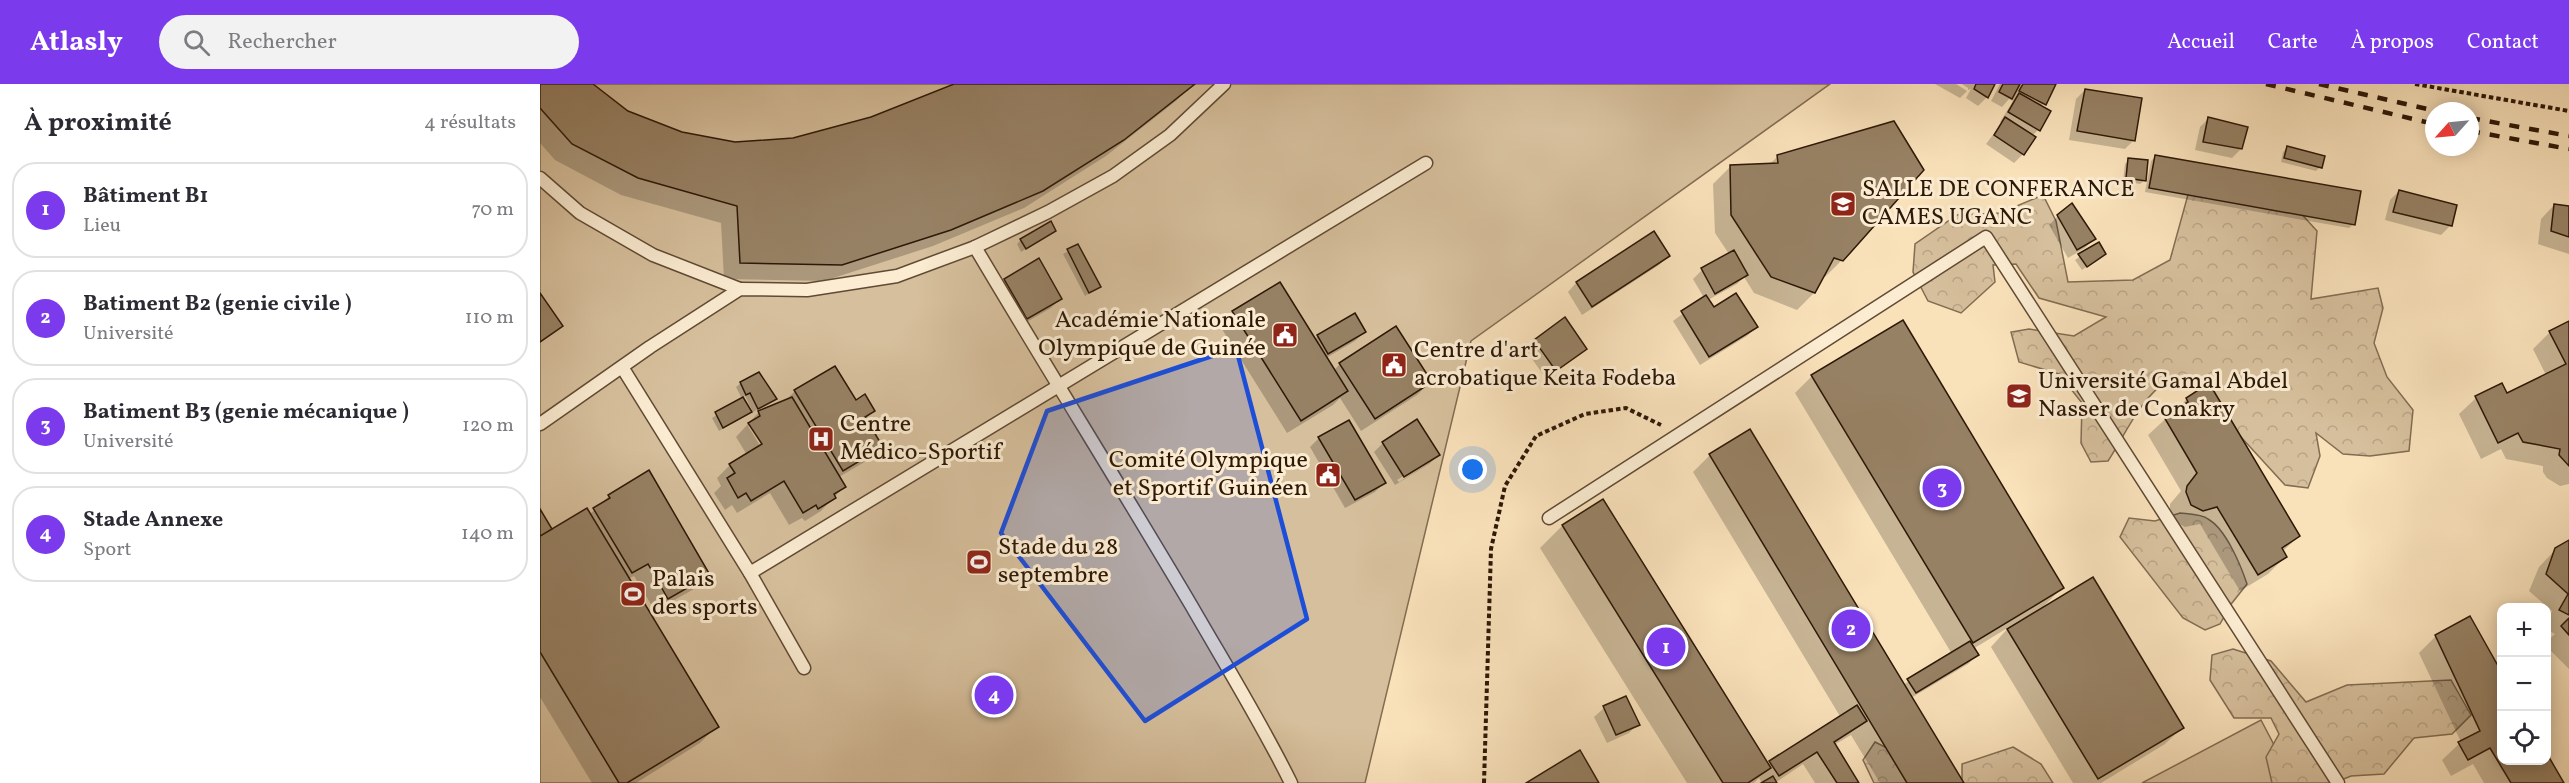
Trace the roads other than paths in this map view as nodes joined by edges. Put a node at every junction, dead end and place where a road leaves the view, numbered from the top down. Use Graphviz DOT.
graph roads {
  1 [pos="1224,84"];
  2 [pos="1426,163"];
  3 [pos="540,178"];
  4 [pos="975,247"];
  5 [pos="740,289"];
  6 [pos="622,367"];
  7 [pos="1057,385"];
  8 [pos="540,424"];
  9 [pos="1549,518"];
  10 [pos="750,573"];
  11 [pos="804,668"];
  12 [pos="1291,783"];
  13 [pos="2338,783"];
  1 -- 4 [label="lane"];
  2 -- 7 [label="lane"];
  3 -- 5 [label="lane"];
  4 -- 5 [label="lane"];
  4 -- 7 [label="lane"];
  5 -- 6 [label="lane"];
  6 -- 8 [label="lane"];
  6 -- 10 [label="lane"];
  7 -- 10 [label="lane"];
  7 -- 12 [label="lane"];
  9 -- 13 [label="lane"];
  10 -- 11 [label="lane"];
}
